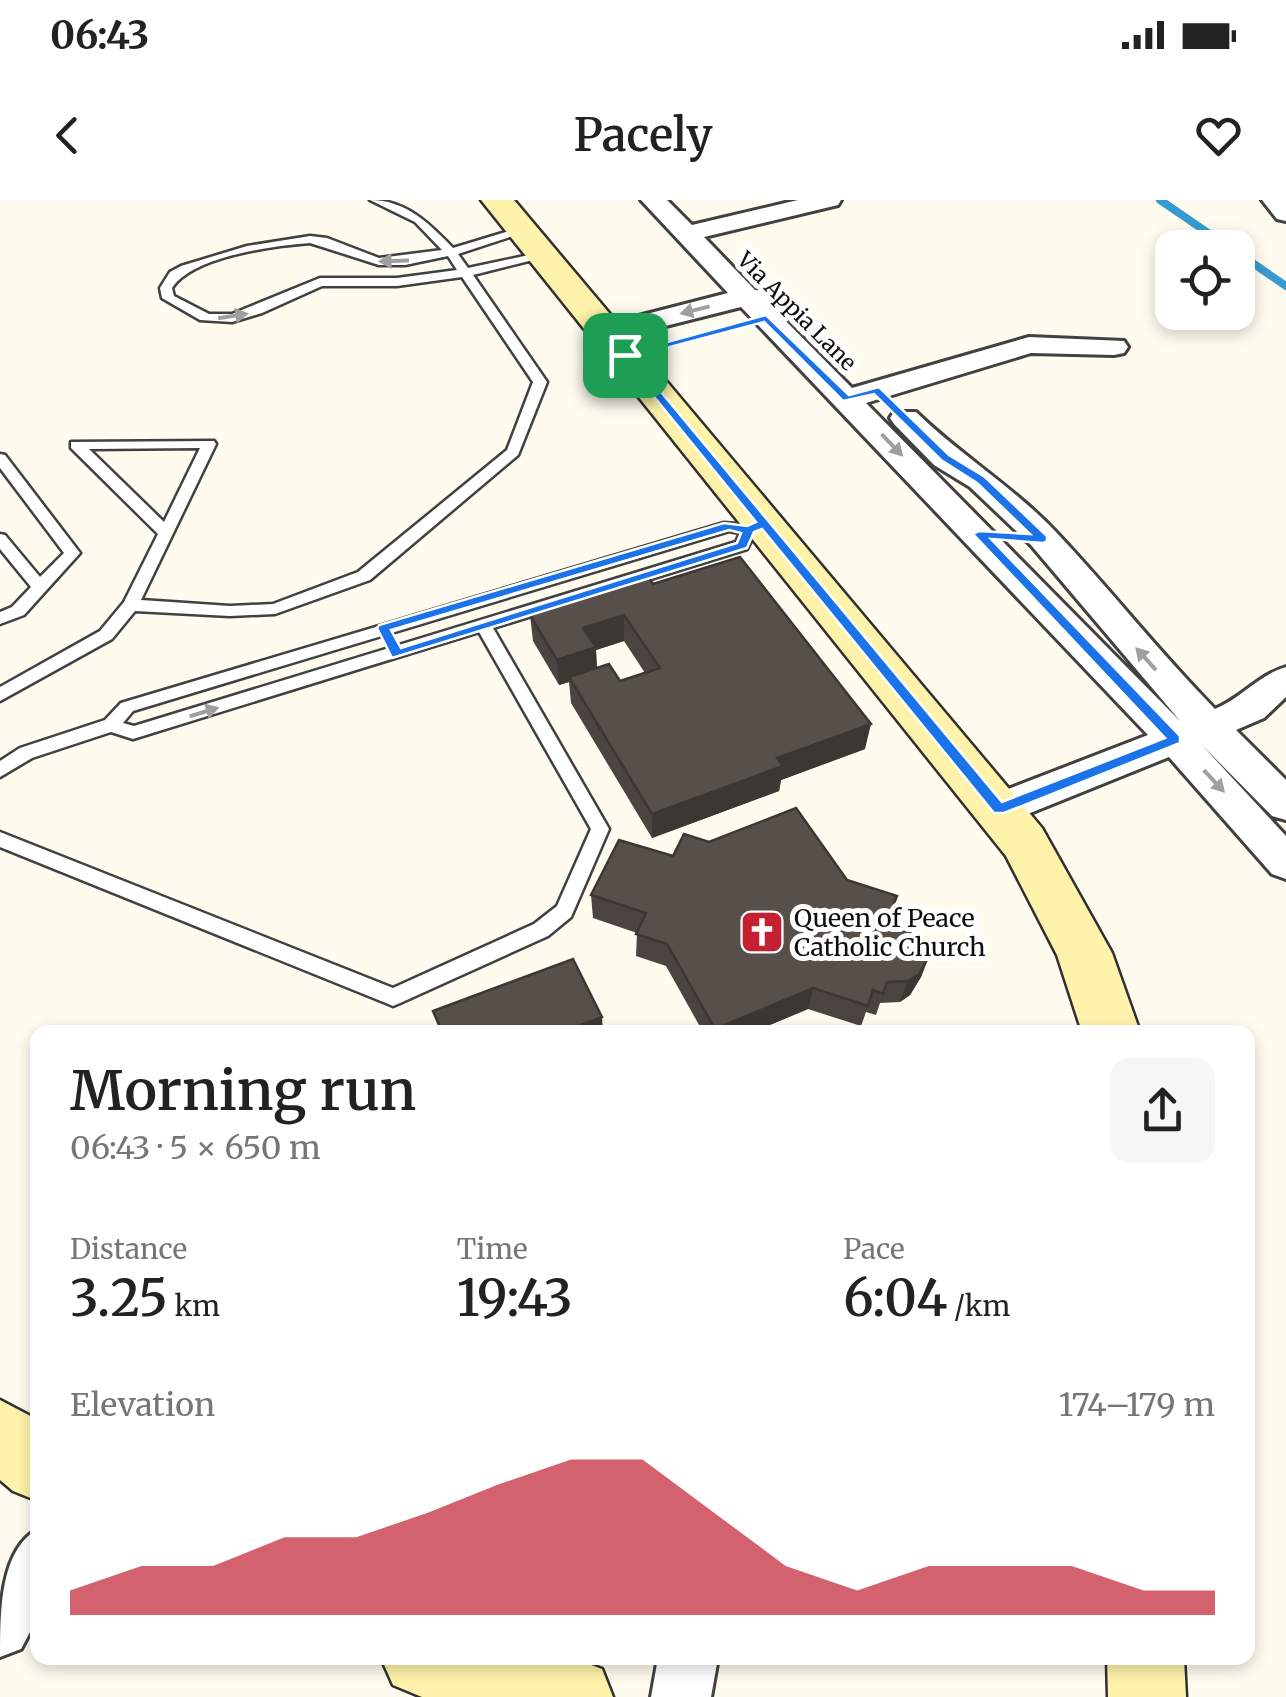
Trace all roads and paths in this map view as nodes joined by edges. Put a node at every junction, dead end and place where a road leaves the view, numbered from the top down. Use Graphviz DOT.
graph roads {
  1 [pos="376,200"];
  2 [pos="653,200"];
  3 [pos="686,200"];
  4 [pos="829,200"];
  5 [pos="1274,200"];
  6 [pos="1286,214"];
  7 [pos="520,229"];
  8 [pos="700,231"];
  9 [pos="450,251"];
  10 [pos="464,272"];
  11 [pos="766,305"];
  12 [pos="616,344"];
  13 [pos="1114,348"];
  14 [pos="861,394"];
  15 [pos="0,458"];
  16 [pos="756,527"];
  17 [pos="166,533"];
  18 [pos="979,534"];
  19 [pos="1043,538"];
  20 [pos="0,539"];
  21 [pos="40,587"];
  22 [pos="131,605"];
  23 [pos="0,618"];
  24 [pos="484,627"];
  25 [pos="384,628"];
  26 [pos="397,654"];
  27 [pos="248,670"];
  28 [pos="1286,680"];
  29 [pos="0,694"];
  30 [pos="263,694"];
  31 [pos="1268,710"];
  32 [pos="110,725"];
  33 [pos="1192,732"];
  34 [pos="0,770"];
  35 [pos="1286,805"];
  36 [pos="999,809"];
  37 [pos="0,840"];
  38 [pos="1286,863"];
  39 [pos="1109,1025"];
  40 [pos="0,1435"];
  41 [pos="30,1459"];
  42 [pos="30,1572"];
  43 [pos="0,1628"];
  44 [pos="448,1665"];
  45 [pos="687,1665"];
  46 [pos="1146,1665"];
  47 [pos="574,1697"];
  48 [pos="681,1697"];
  49 [pos="1146,1697"];
  1 -- 9 [label="lane"];
  2 -- 8 [label="street, Via Appia Lane"];
  3 -- 8 [label="street, Via Appia Lane"];
  4 -- 8 [label="street"];
  5 -- 6 [label="street"];
  7 -- 9 [label="lane"];
  7 -- 10 [label="lane"];
  7 -- 12 [label="street"];
  8 -- 11 [label="street, Via Appia Lane"];
  9 -- 10 [label="lane"];
  9 -- 10 [label="lane, one-way"];
  10 -- 22 [label="lane"];
  11 -- 12 [label="street"];
  11 -- 14 [label="street, Via Appia Lane"];
  12 -- 16 [label="street"];
  13 -- 14 [label="street"];
  14 -- 18 [label="street, Via Appia Lane, one-way"];
  14 -- 19 [label="street, Via Appia Lane"];
  15 -- 21 [label="lane"];
  16 -- 24 [label="lane"];
  16 -- 25 [label="lane"];
  16 -- 36 [label="street"];
  17 -- 17 [label="lane"];
  17 -- 22 [label="lane"];
  18 -- 19 [label="street"];
  18 -- 33 [label="street, Via Appia Lane"];
  33 -- 19 [label="street, Via Appia Lane, one-way"];
  20 -- 21 [label="lane"];
  21 -- 23 [label="lane"];
  22 -- 29 [label="lane"];
  24 -- 26 [label="lane"];
  24 -- 37 [label="lane"];
  25 -- 26 [label="lane"];
  25 -- 27 [label="lane"];
  26 -- 30 [label="lane"];
  27 -- 30 [label="lane"];
  27 -- 32 [label="lane"];
  28 -- 31 [label="street"];
  32 -- 30 [label="lane, one-way"];
  31 -- 33 [label="street"];
  32 -- 34 [label="lane"];
  33 -- 35 [label="street, Via Appia Lane"];
  33 -- 36 [label="street"];
  33 -- 38 [label="street, Via Appia Lane, one-way"];
  36 -- 39 [label="street"];
  40 -- 41 [label="street"];
  42 -- 43 [label="street"];
  44 -- 47 [label="street"];
  45 -- 48 [label="street"];
  46 -- 49 [label="street"];
}
